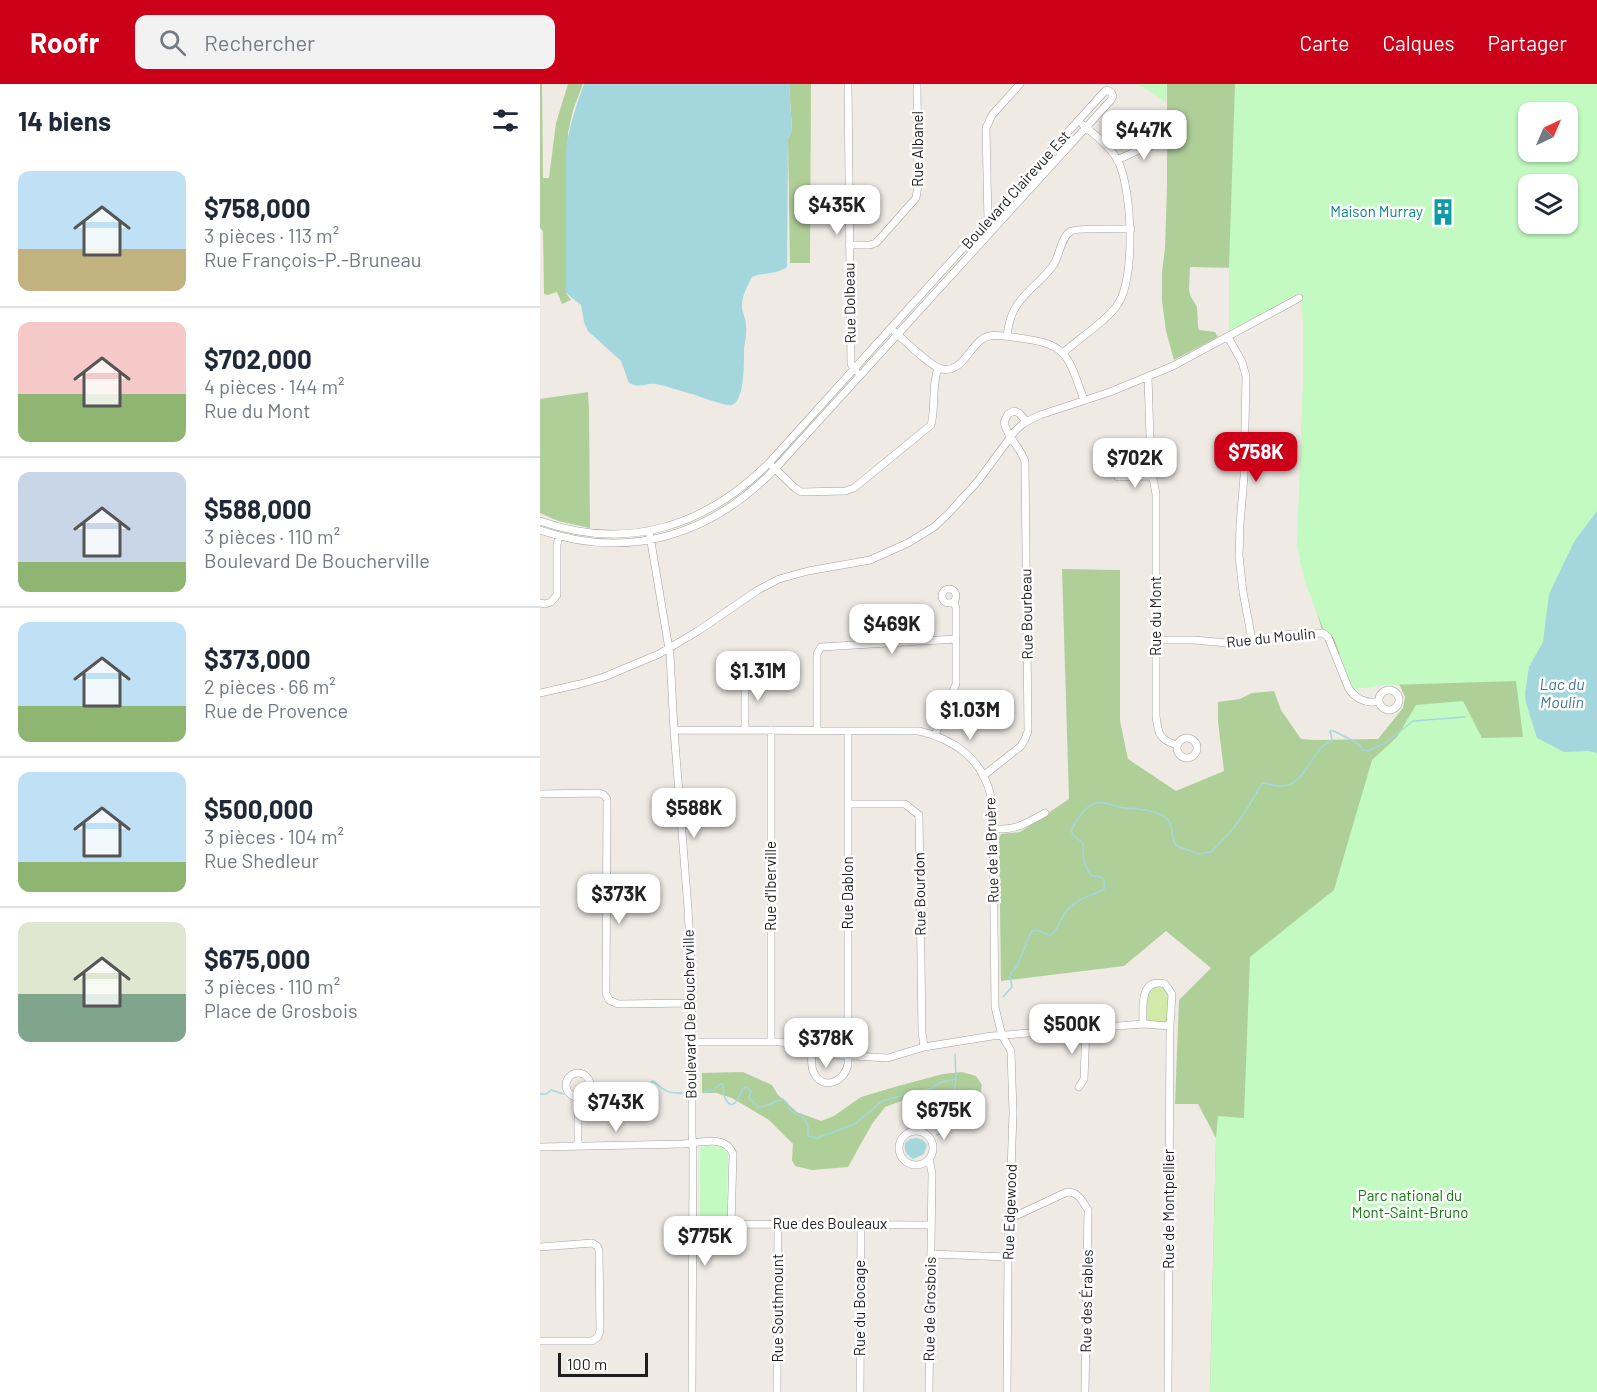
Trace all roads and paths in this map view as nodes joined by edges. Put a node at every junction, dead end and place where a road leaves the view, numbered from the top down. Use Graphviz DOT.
graph roads {
  1 [pos="848,84"];
  2 [pos="917,84"];
  3 [pos="1018,85"];
  4 [pos="1079,121"];
  5 [pos="1086,127"];
  6 [pos="1164,142"];
  7 [pos="1118,160"];
  8 [pos="988,222"];
  9 [pos="994,228"];
  10 [pos="1131,229"];
  11 [pos="849,245"];
  12 [pos="1299,298"];
  13 [pos="891,328"];
  14 [pos="898,335"];
  15 [pos="1007,336"];
  16 [pos="1228,337"];
  17 [pos="1063,353"];
  18 [pos="938,368"];
  19 [pos="854,369"];
  20 [pos="861,375"];
  21 [pos="1148,377"];
  22 [pos="1084,400"];
  23 [pos="1026,421"];
  24 [pos="1010,437"];
  25 [pos="769,463"];
  26 [pos="775,469"];
  27 [pos="1152,476"];
  28 [pos="1118,477"];
  29 [pos="540,521"];
  30 [pos="540,530"];
  31 [pos="649,531"];
  32 [pos="559,536"];
  33 [pos="650,540"];
  34 [pos="954,602"];
  35 [pos="540,603"];
  36 [pos="956,639"];
  37 [pos="1156,640"];
  38 [pos="1252,640"];
  39 [pos="669,649"];
  40 [pos="745,673"];
  41 [pos="540,693"];
  42 [pos="1379,701"];
  43 [pos="674,730"];
  44 [pos="745,730"];
  45 [pos="771,730"];
  46 [pos="817,730"];
  47 [pos="848,731"];
  48 [pos="935,735"];
  49 [pos="1177,745"];
  50 [pos="983,776"];
  51 [pos="540,794"];
  52 [pos="848,804"];
  53 [pos="1045,813"];
  54 [pos="993,829"];
  55 [pos="692,1003"];
  56 [pos="1143,1024"];
  57 [pos="1170,1026"];
  58 [pos="1086,1028"];
  59 [pos="1002,1036"];
  60 [pos="771,1041"];
  61 [pos="692,1042"];
  62 [pos="924,1047"];
  63 [pos="812,1049"];
  64 [pos="848,1056"];
  65 [pos="1079,1087"];
  66 [pos="578,1097"];
  67 [pos="692,1143"];
  68 [pos="578,1146"];
  69 [pos="540,1147"];
  70 [pos="929,1159"];
  71 [pos="1009,1219"];
  72 [pos="693,1224"];
  73 [pos="731,1224"];
  74 [pos="778,1224"];
  75 [pos="861,1225"];
  76 [pos="931,1225"];
  77 [pos="540,1247"];
  78 [pos="931,1254"];
  79 [pos="1008,1257"];
  80 [pos="540,1341"];
  81 [pos="692,1392"];
  82 [pos="777,1392"];
  83 [pos="860,1392"];
  84 [pos="929,1392"];
  85 [pos="1007,1392"];
  86 [pos="1085,1392"];
  87 [pos="1168,1392"];
  1 -- 11 [label="street, Rue Dolbeau"];
  2 -- 11 [label="street, Rue Albanel"];
  3 -- 8 [label="street"];
  4 -- 5 [label="street"];
  4 -- 5 [label="street, Boulevard Clairevue Est"];
  4 -- 8 [label="street, Boulevard Clairevue Est"];
  5 -- 7 [label="street"];
  5 -- 9 [label="street, Boulevard Clairevue Est"];
  6 -- 7 [label="street"];
  7 -- 10 [label="street"];
  8 -- 9 [label="street"];
  8 -- 13 [label="street, Boulevard Clairevue Est"];
  9 -- 14 [label="street, Boulevard Clairevue Est"];
  10 -- 15 [label="street"];
  10 -- 17 [label="street"];
  11 -- 19 [label="street, Rue Dolbeau"];
  12 -- 16 [label="street"];
  13 -- 14 [label="street"];
  13 -- 19 [label="street, Boulevard Clairevue Est"];
  14 -- 18 [label="street"];
  14 -- 20 [label="street, Boulevard Clairevue Est"];
  15 -- 17 [label="street"];
  15 -- 18 [label="street"];
  16 -- 21 [label="street"];
  16 -- 38 [label="street"];
  17 -- 22 [label="street"];
  18 -- 26 [label="street"];
  19 -- 20 [label="street"];
  19 -- 25 [label="street, Boulevard Clairevue Est"];
  20 -- 26 [label="street, Boulevard Clairevue Est"];
  21 -- 22 [label="street"];
  21 -- 27 [label="street, Rue du Mont"];
  22 -- 23 [label="street"];
  23 -- 24 [label="street"];
  23 -- 24 [label="street"];
  24 -- 39 [label="street"];
  24 -- 50 [label="street, Rue Bourbeau"];
  25 -- 26 [label="street"];
  25 -- 31 [label="street, Boulevard Clairevue Est"];
  26 -- 33 [label="street, Boulevard Clairevue Est"];
  27 -- 28 [label="street"];
  27 -- 37 [label="street, Rue du Mont"];
  29 -- 31 [label="street, Boulevard Clairevue Est"];
  30 -- 32 [label="street, Boulevard Clairevue Est"];
  31 -- 33 [label="street, Boulevard De Boucherville"];
  32 -- 33 [label="street, Boulevard Clairevue Est"];
  32 -- 35 [label="street"];
  33 -- 39 [label="street, Boulevard De Boucherville"];
  34 -- 36 [label="street"];
  36 -- 46 [label="street"];
  36 -- 48 [label="street"];
  37 -- 38 [label="street, Rue du Moulin"];
  37 -- 49 [label="street, Rue du Mont"];
  38 -- 42 [label="street, Rue du Moulin"];
  39 -- 41 [label="street"];
  39 -- 43 [label="street, Boulevard De Boucherville"];
  40 -- 44 [label="street"];
  43 -- 44 [label="street, Rue de la Bruère"];
  43 -- 55 [label="street, Boulevard De Boucherville"];
  44 -- 45 [label="street, Rue de la Bruère"];
  45 -- 46 [label="street, Rue de la Bruère"];
  45 -- 60 [label="street, Rue d'Iberville"];
  46 -- 47 [label="street, Rue de la Bruère"];
  47 -- 48 [label="street, Rue de la Bruère"];
  47 -- 52 [label="street, Rue Dablon"];
  48 -- 50 [label="street, Rue de la Bruère"];
  50 -- 54 [label="street, Rue de la Bruère"];
  51 -- 55 [label="street"];
  52 -- 62 [label="street, Rue Bourdon"];
  52 -- 64 [label="street, Rue Dablon"];
  53 -- 54 [label="street"];
  54 -- 59 [label="street, Rue de la Bruère"];
  55 -- 61 [label="street, Boulevard De Boucherville"];
  56 -- 57 [label="street"];
  56 -- 57 [label="street, Rue de Montpellier"];
  56 -- 58 [label="street"];
  57 -- 87 [label="street, Rue de Montpellier"];
  58 -- 59 [label="street"];
  58 -- 65 [label="street"];
  59 -- 62 [label="street"];
  59 -- 71 [label="street, Rue Edgewood"];
  60 -- 61 [label="street"];
  60 -- 63 [label="street"];
  61 -- 67 [label="street, Boulevard De Boucherville"];
  62 -- 64 [label="street"];
  63 -- 64 [label="street"];
  63 -- 64 [label="street"];
  66 -- 68 [label="street"];
  67 -- 68 [label="street"];
  67 -- 72 [label="street, Boulevard De Boucherville"];
  67 -- 73 [label="street"];
  68 -- 69 [label="street"];
  70 -- 70 [label="street"];
  70 -- 76 [label="street, Rue de Grosbois"];
  71 -- 79 [label="street, Rue Edgewood"];
  71 -- 86 [label="street, Rue des Érables"];
  72 -- 73 [label="street, Rue des Bouleaux"];
  72 -- 81 [label="street, Boulevard De Boucherville"];
  73 -- 74 [label="street, Rue des Bouleaux"];
  74 -- 75 [label="street, Rue des Bouleaux"];
  74 -- 82 [label="street, Rue Southmount"];
  75 -- 76 [label="street, Rue des Bouleaux"];
  75 -- 83 [label="street, Rue du Bocage"];
  76 -- 78 [label="street, Rue de Grosbois"];
  77 -- 80 [label="street"];
  78 -- 79 [label="street"];
  78 -- 84 [label="street, Rue de Grosbois"];
  79 -- 85 [label="street, Rue Edgewood"];
}
